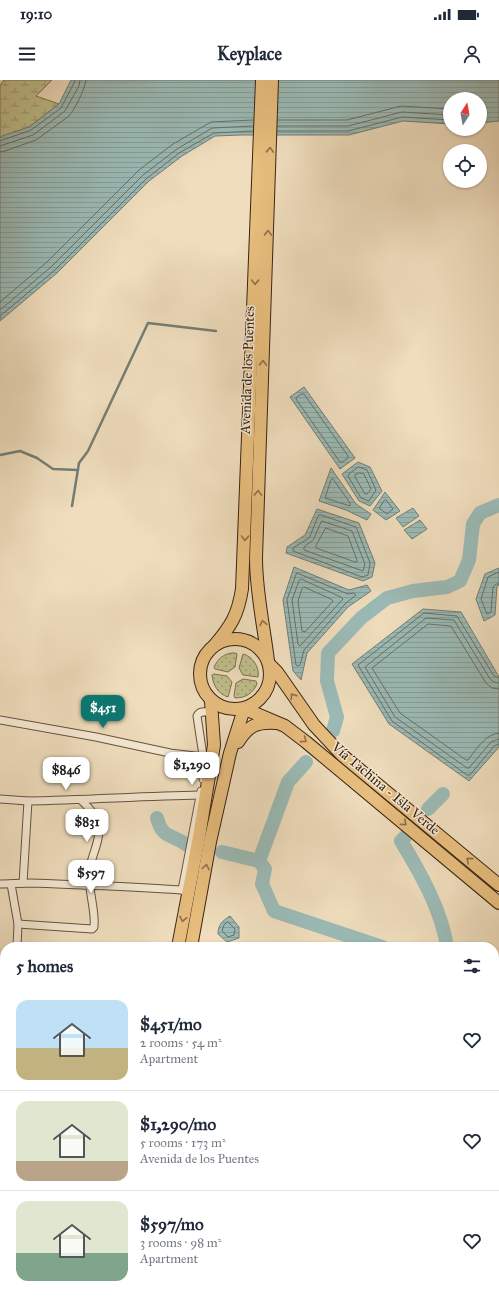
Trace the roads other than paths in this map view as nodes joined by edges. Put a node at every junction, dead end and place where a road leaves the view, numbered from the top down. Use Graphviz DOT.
graph roads {
  1 [pos="262,80"];
  2 [pos="272,80"];
  3 [pos="264,188"];
  4 [pos="214,646"];
  5 [pos="272,666"];
  6 [pos="212,706"];
  7 [pos="245,709"];
  8 [pos="0,720"];
  9 [pos="285,726"];
  10 [pos="230,753"];
  11 [pos="203,757"];
  12 [pos="200,794"];
  13 [pos="0,799"];
  14 [pos="81,800"];
  15 [pos="28,801"];
  16 [pos="23,883"];
  17 [pos="0,884"];
  18 [pos="11,884"];
  19 [pos="90,885"];
  20 [pos="499,885"];
  21 [pos="185,892"];
  22 [pos="499,903"];
  23 [pos="18,924"];
  24 [pos="17,942"];
  25 [pos="179,942"];
  26 [pos="192,942"];
  1 -- 3 [label="main road, Avenida de los Puentes"];
  3 -- 2 [label="main road, Avenida de los Puentes, one-way"];
  3 -- 4 [label="main road, Avenida de los Puentes, one-way"];
  5 -- 3 [label="main road, Avenida de los Puentes, one-way"];
  4 -- 5 [label="main road"];
  4 -- 6 [label="main road"];
  5 -- 7 [label="main road"];
  20 -- 5 [label="main road, Vía Tachina - Isla Verde, one-way"];
  6 -- 7 [label="main road"];
  6 -- 11 [label="street"];
  6 -- 21 [label="main road"];
  7 -- 9 [label="main road, Vía Tachina - Isla Verde"];
  7 -- 10 [label="main road"];
  8 -- 11 [label="street"];
  9 -- 10 [label="main road"];
  9 -- 22 [label="main road, Vía Tachina - Isla Verde, one-way"];
  26 -- 10 [label="main road, one-way"];
  11 -- 12 [label="street"];
  12 -- 14 [label="street"];
  12 -- 21 [label="street"];
  13 -- 15 [label="street"];
  14 -- 15 [label="street"];
  14 -- 19 [label="street"];
  15 -- 16 [label="street"];
  16 -- 18 [label="street"];
  16 -- 19 [label="street"];
  17 -- 18 [label="street"];
  18 -- 23 [label="street"];
  19 -- 21 [label="street"];
  19 -- 23 [label="street"];
  21 -- 25 [label="main road, one-way"];
  23 -- 24 [label="street"];
}
